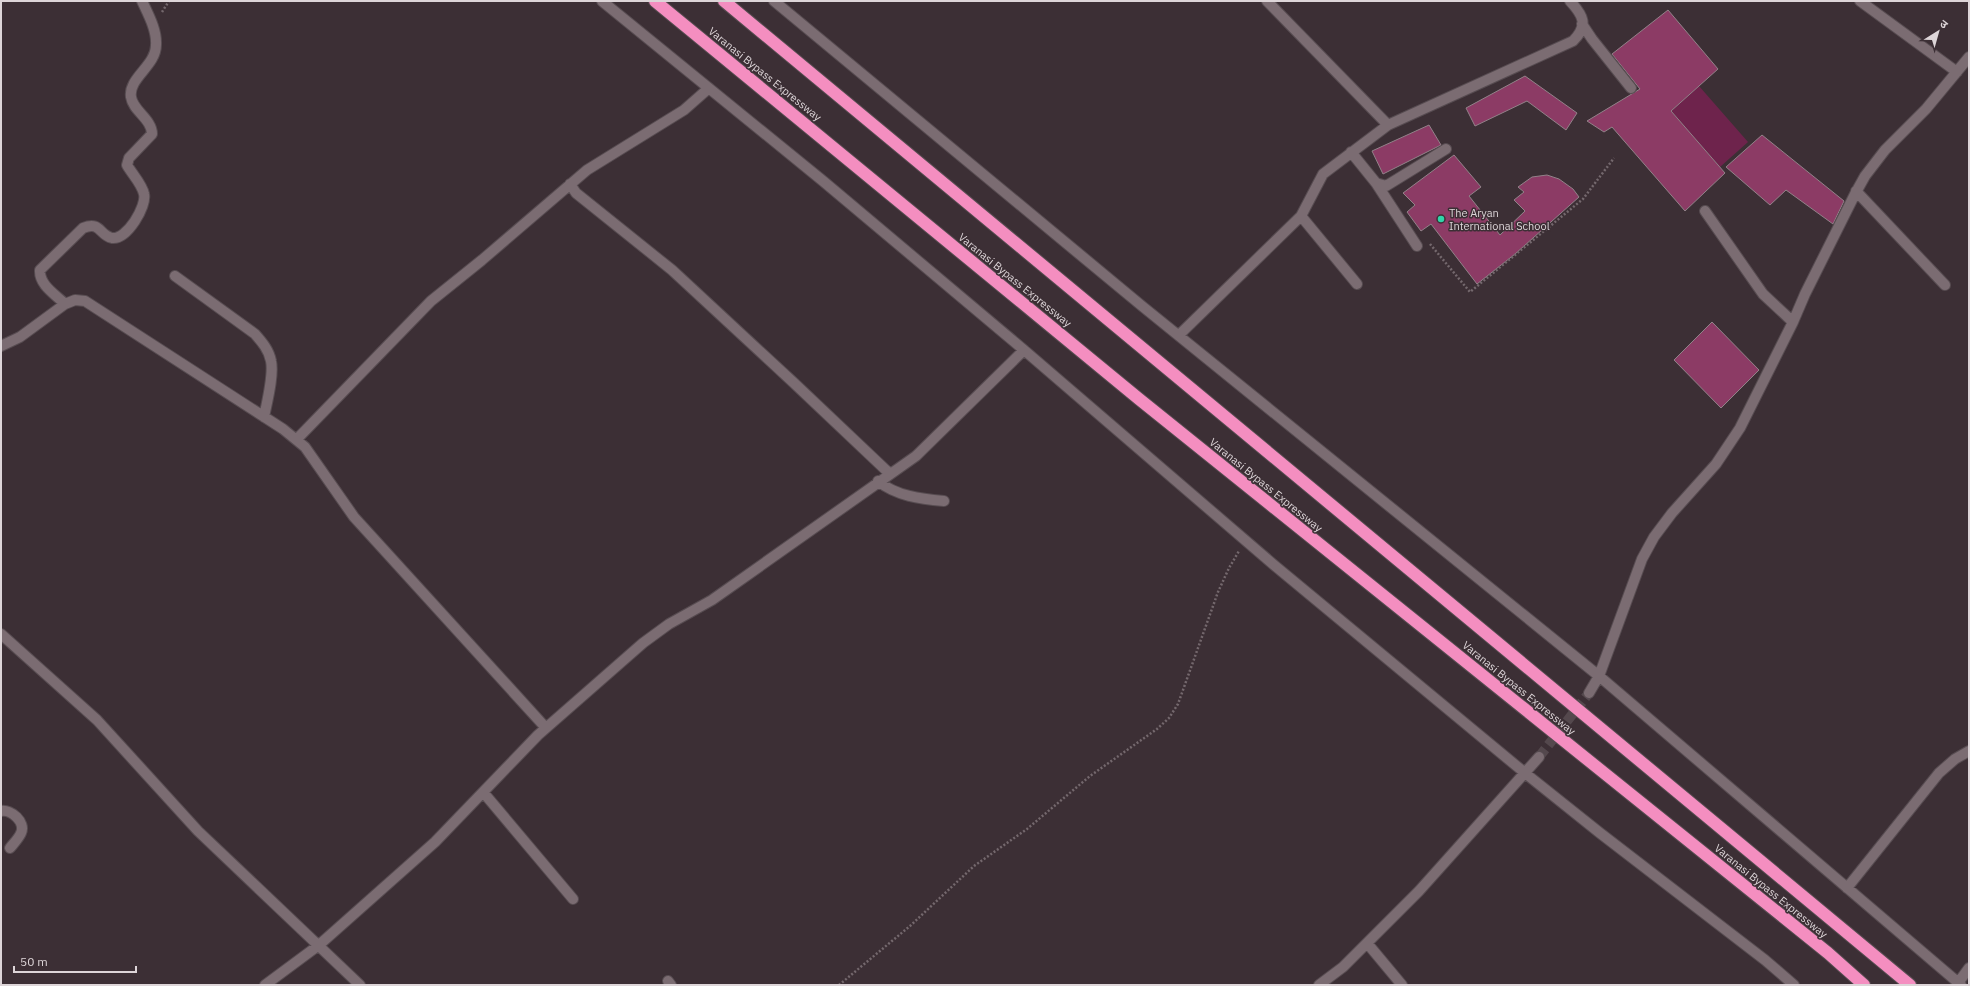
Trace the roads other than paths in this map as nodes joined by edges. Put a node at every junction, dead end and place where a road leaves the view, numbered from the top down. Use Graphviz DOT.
graph roads {
  1 [pos="142,1"];
  2 [pos="602,1"];
  3 [pos="655,1"];
  4 [pos="724,1"];
  5 [pos="774,1"];
  6 [pos="1267,1"];
  7 [pos="1570,1"];
  8 [pos="1860,1"];
  9 [pos="1582,24"];
  10 [pos="1969,58"];
  11 [pos="1956,72"];
  12 [pos="708,88"];
  13 [pos="1632,88"];
  14 [pos="1388,125"];
  15 [pos="1446,149"];
  16 [pos="1351,152"];
  17 [pos="1376,183"];
  18 [pos="570,184"];
  19 [pos="1856,191"];
  20 [pos="1705,211"];
  21 [pos="1301,216"];
  22 [pos="1417,246"];
  23 [pos="175,276"];
  24 [pos="1357,284"];
  25 [pos="1945,285"];
  26 [pos="65,304"];
  27 [pos="1793,322"];
  28 [pos="1179,335"];
  29 [pos="1,346"];
  30 [pos="1024,350"];
  31 [pos="264,417"];
  32 [pos="297,439"];
  33 [pos="889,474"];
  34 [pos="878,481"];
  35 [pos="944,501"];
  36 [pos="1,634"];
  37 [pos="1598,676"];
  38 [pos="1589,694"];
  39 [pos="546,728"];
  40 [pos="1969,751"];
  41 [pos="1539,757"];
  42 [pos="1525,773"];
  43 [pos="484,792"];
  44 [pos="1,811"];
  45 [pos="10,848"];
  46 [pos="1847,888"];
  47 [pos="573,899"];
  48 [pos="1367,943"];
  49 [pos="319,945"];
  50 [pos="1969,968"];
  51 [pos="1959,984"];
  52 [pos="265,985"];
  53 [pos="360,985"];
  54 [pos="1319,985"];
  55 [pos="1402,985"];
  56 [pos="1794,985"];
  57 [pos="1864,985"];
  58 [pos="1910,985"];
  1 -- 26 [label="street"];
  2 -- 12 [label="street"];
  3 -- 57 [label="highway, Varanasi Bypass Expressway"];
  4 -- 58 [label="highway, Varanasi Bypass Expressway"];
  5 -- 28 [label="street"];
  6 -- 14 [label="street"];
  7 -- 9 [label="street"];
  8 -- 11 [label="street"];
  9 -- 13 [label="street"];
  9 -- 14 [label="street"];
  10 -- 11 [label="street"];
  11 -- 19 [label="street"];
  12 -- 18 [label="street"];
  12 -- 30 [label="street"];
  14 -- 16 [label="street"];
  15 -- 17 [label="street"];
  16 -- 17 [label="street"];
  16 -- 21 [label="street"];
  17 -- 22 [label="street"];
  18 -- 32 [label="street"];
  18 -- 33 [label="street"];
  19 -- 25 [label="street"];
  19 -- 27 [label="street"];
  20 -- 27 [label="street"];
  21 -- 24 [label="street"];
  21 -- 28 [label="street"];
  23 -- 31 [label="street"];
  26 -- 29 [label="street"];
  26 -- 31 [label="street"];
  27 -- 37 [label="street"];
  28 -- 37 [label="street"];
  30 -- 33 [label="street"];
  30 -- 42 [label="street"];
  31 -- 32 [label="street"];
  32 -- 39 [label="street"];
  33 -- 34 [label="street"];
  34 -- 35 [label="street"];
  34 -- 39 [label="street"];
  36 -- 49 [label="street"];
  37 -- 38 [label="street"];
  37 -- 46 [label="street"];
  39 -- 43 [label="street"];
  40 -- 46 [label="street"];
  41 -- 42 [label="street"];
  42 -- 48 [label="street"];
  42 -- 56 [label="street"];
  43 -- 47 [label="street"];
  43 -- 49 [label="street"];
  44 -- 45 [label="street"];
  46 -- 51 [label="street"];
  48 -- 54 [label="street"];
  48 -- 55 [label="street"];
  49 -- 52 [label="street"];
  49 -- 53 [label="street"];
  50 -- 51 [label="street"];
}
